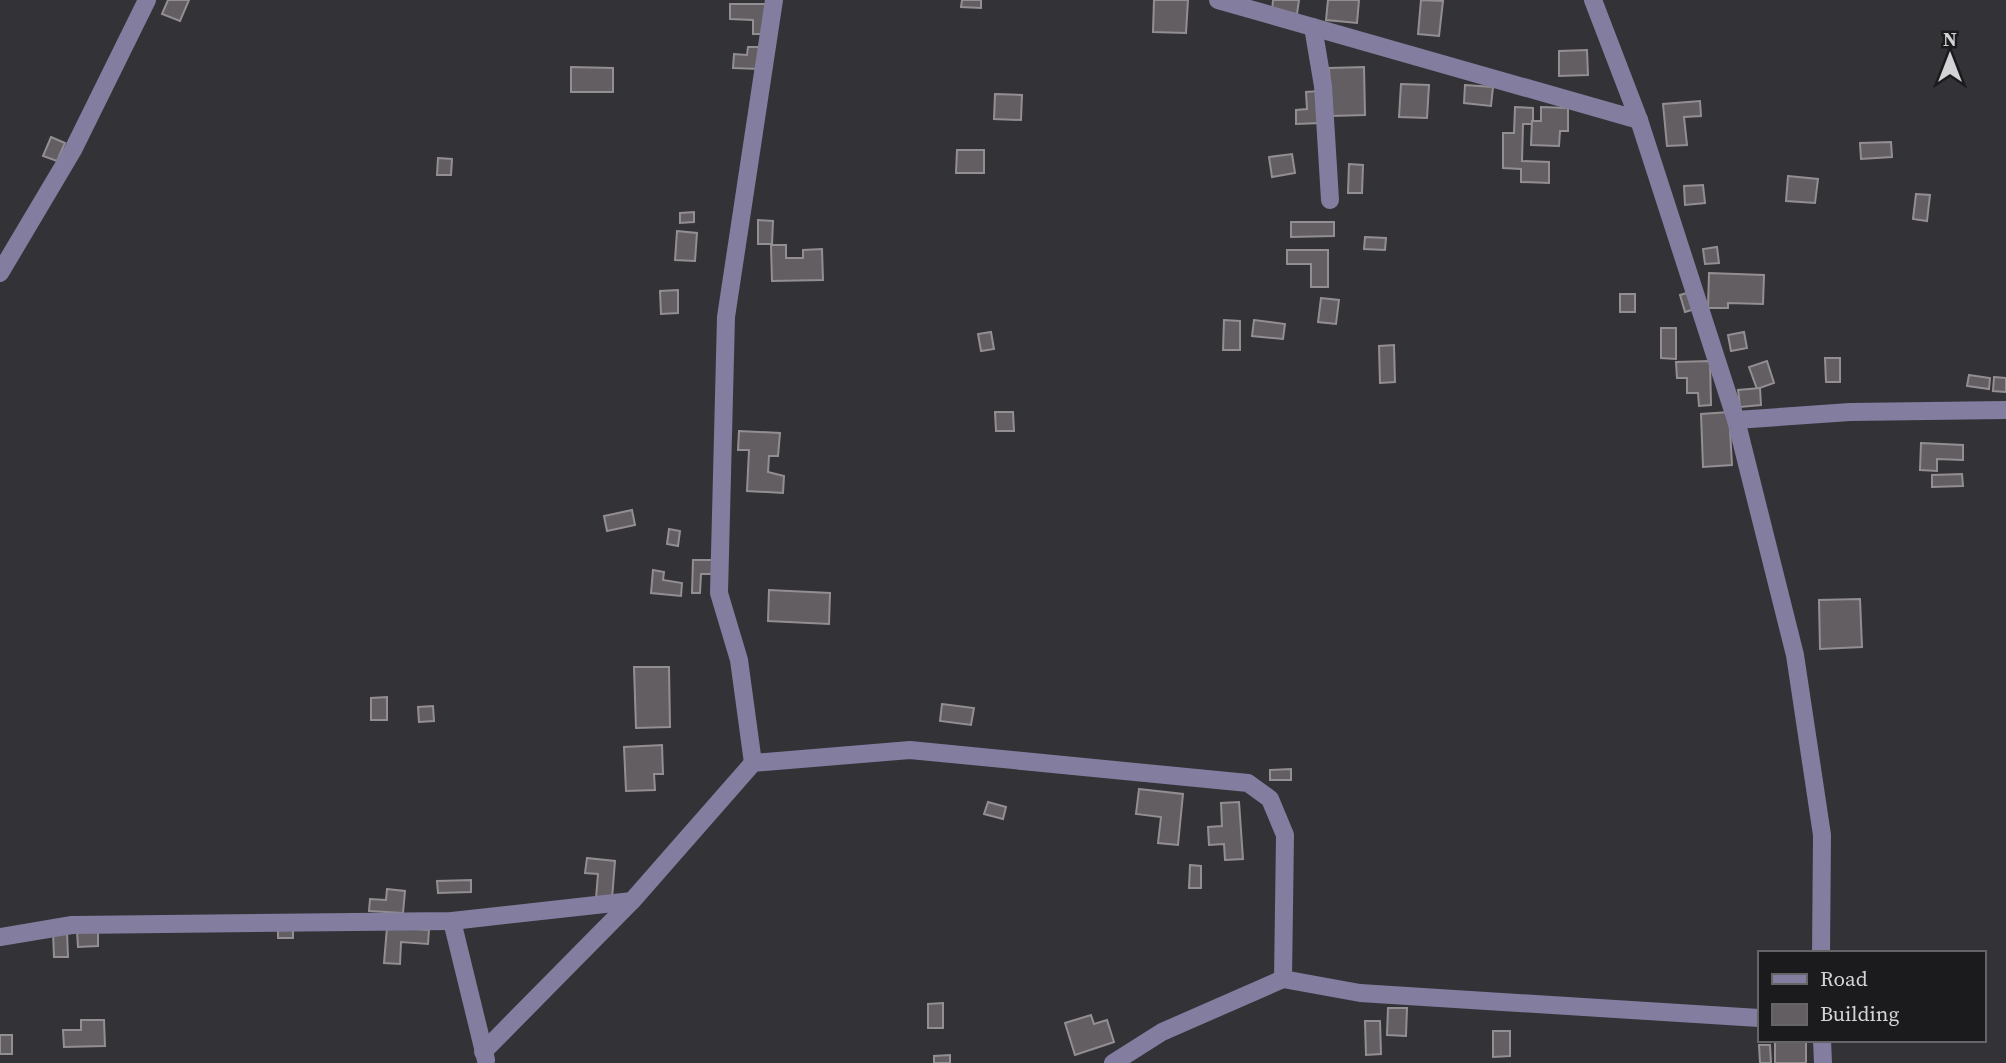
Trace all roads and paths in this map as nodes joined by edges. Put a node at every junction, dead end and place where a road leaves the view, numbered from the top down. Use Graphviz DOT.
graph roads {
  1 [pos="147,0"];
  2 [pos="774,0"];
  3 [pos="1218,0"];
  4 [pos="1593,0"];
  5 [pos="1313,27"];
  6 [pos="1639,120"];
  7 [pos="1330,200"];
  8 [pos="0,273"];
  9 [pos="2006,410"];
  10 [pos="1736,421"];
  11 [pos="753,763"];
  12 [pos="632,901"];
  13 [pos="452,920"];
  14 [pos="0,937"];
  15 [pos="1821,951"];
  16 [pos="1283,979"];
  17 [pos="1758,1018"];
  18 [pos="1822,1042"];
  19 [pos="485,1057"];
  20 [pos="1113,1063"];
  21 [pos="1823,1063"];
  1 -- 8 [label="street"];
  2 -- 11 [label="street"];
  3 -- 5 [label="street"];
  4 -- 6 [label="street"];
  5 -- 6 [label="street"];
  5 -- 7 [label="street"];
  6 -- 10 [label="street"];
  9 -- 10 [label="street"];
  10 -- 15 [label="street"];
  11 -- 12 [label="street"];
  11 -- 16 [label="street"];
  12 -- 13 [label="street"];
  12 -- 19 [label="street"];
  13 -- 14 [label="street"];
  13 -- 19 [label="street"];
  16 -- 17 [label="street"];
  16 -- 20 [label="street"];
  18 -- 21 [label="street"];
}
